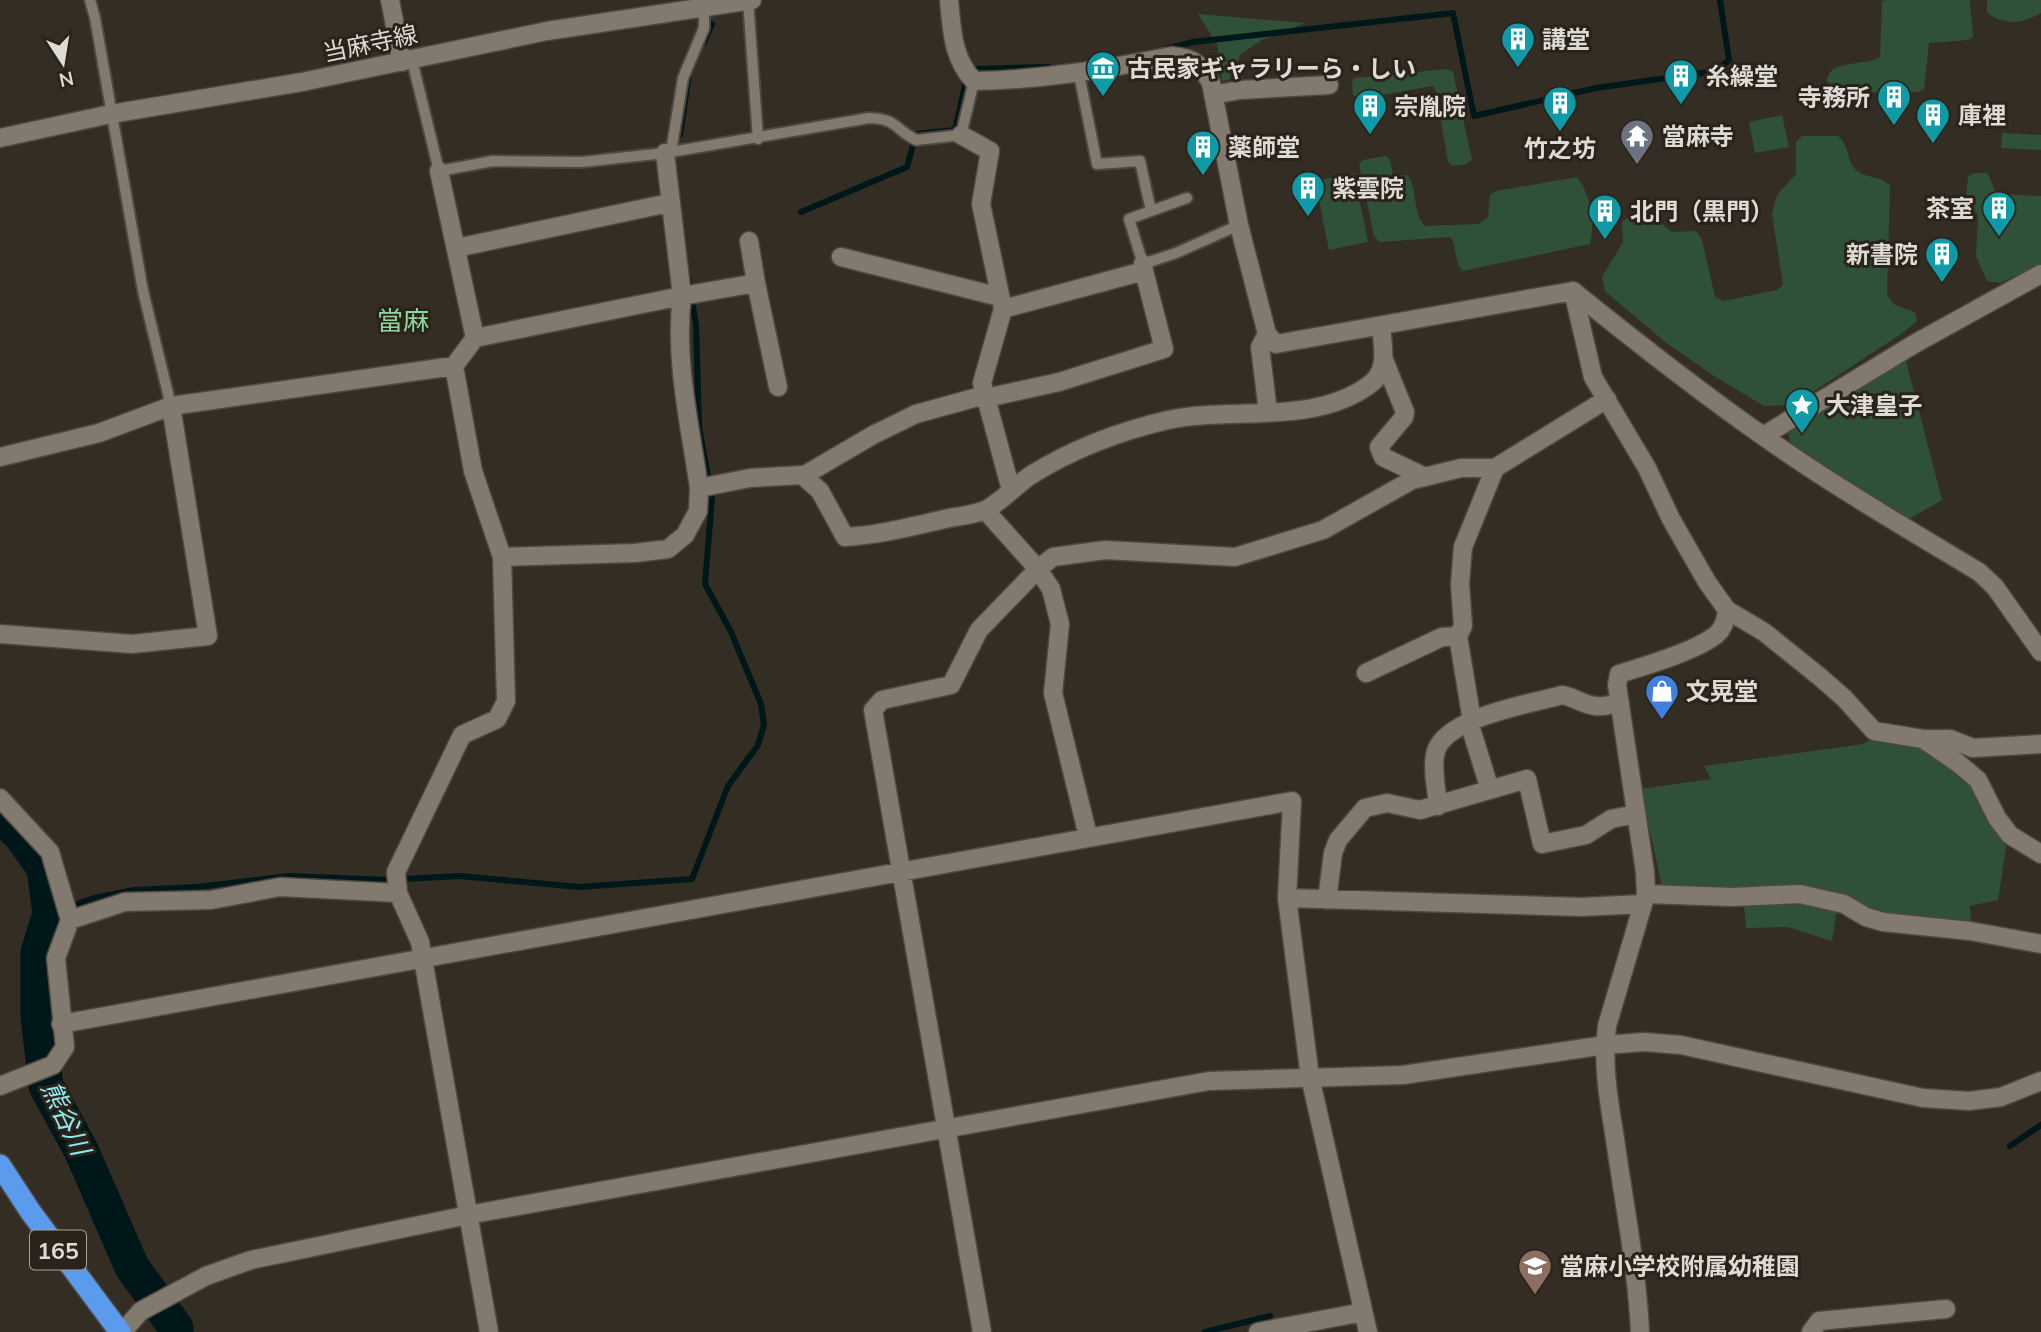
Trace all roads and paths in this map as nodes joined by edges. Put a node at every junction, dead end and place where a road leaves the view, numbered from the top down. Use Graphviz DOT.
graph roads {
  1 [pos="90,0"];
  2 [pos="390,0"];
  3 [pos="750,0"];
  4 [pos="949,0"];
  5 [pos="704,7"];
  6 [pos="407,61"];
  7 [pos="1079,74"];
  8 [pos="970,77"];
  9 [pos="1329,85"];
  10 [pos="1213,95"];
  11 [pos="111,114"];
  12 [pos="961,135"];
  13 [pos="0,138"];
  14 [pos="758,139"];
  15 [pos="668,153"];
  16 [pos="439,171"];
  17 [pos="1187,198"];
  18 [pos="669,203"];
  19 [pos="1151,211"];
  20 [pos="1239,225"];
  21 [pos="749,241"];
  22 [pos="456,248"];
  23 [pos="841,257"];
  24 [pos="1144,267"];
  25 [pos="2041,274"];
  26 [pos="756,283"];
  27 [pos="1573,291"];
  28 [pos="688,295"];
  29 [pos="1002,303"];
  30 [pos="1381,327"];
  31 [pos="1267,334"];
  32 [pos="475,338"];
  33 [pos="1384,360"];
  34 [pos="454,366"];
  35 [pos="779,387"];
  36 [pos="986,397"];
  37 [pos="1607,399"];
  38 [pos="171,407"];
  39 [pos="1268,412"];
  40 [pos="1763,436"];
  41 [pos="0,457"];
  42 [pos="1495,468"];
  43 [pos="803,476"];
  44 [pos="1424,477"];
  45 [pos="707,486"];
  46 [pos="1011,490"];
  47 [pos="985,510"];
  48 [pos="502,557"];
  49 [pos="1038,569"];
  50 [pos="1727,610"];
  51 [pos="0,634"];
  52 [pos="1458,636"];
  53 [pos="2041,652"];
  54 [pos="1366,673"];
  55 [pos="1620,703"];
  56 [pos="1470,721"];
  57 [pos="1923,738"];
  58 [pos="2041,744"];
  59 [pos="1489,790"];
  60 [pos="0,798"];
  61 [pos="1438,806"];
  62 [pos="1636,814"];
  63 [pos="1088,836"];
  64 [pos="2041,854"];
  65 [pos="900,870"];
  66 [pos="397,885"];
  67 [pos="1287,898"];
  68 [pos="1644,899"];
  69 [pos="1327,900"];
  70 [pos="68,912"];
  71 [pos="2041,944"];
  72 [pos="423,958"];
  73 [pos="61,1024"];
  74 [pos="1605,1045"];
  75 [pos="1310,1077"];
  76 [pos="2041,1081"];
  77 [pos="0,1086"];
  78 [pos="946,1130"];
  79 [pos="0,1166"];
  80 [pos="468,1215"];
  81 [pos="1946,1308"];
  82 [pos="1363,1312"];
  83 [pos="121,1332"];
  84 [pos="489,1332"];
  85 [pos="982,1332"];
  86 [pos="1258,1332"];
  87 [pos="1368,1332"];
  88 [pos="1640,1332"];
  89 [pos="1811,1332"];
  1 -- 11 [label="lane"];
  2 -- 6 [label="street"];
  3 -- 5 [label="street, 当麻寺線"];
  3 -- 14 [label="lane"];
  4 -- 8 [label="street"];
  5 -- 6 [label="street, 当麻寺線"];
  5 -- 15 [label="lane"];
  6 -- 11 [label="street, 当麻寺線"];
  6 -- 16 [label="lane"];
  7 -- 8 [label="street"];
  7 -- 10 [label="street"];
  7 -- 19 [label="lane"];
  8 -- 12 [label="lane"];
  9 -- 10 [label="street"];
  10 -- 20 [label="street"];
  11 -- 13 [label="street, 当麻寺線"];
  11 -- 38 [label="lane"];
  12 -- 14 [label="lane"];
  12 -- 29 [label="street"];
  14 -- 15 [label="lane"];
  15 -- 16 [label="lane"];
  15 -- 18 [label="street"];
  16 -- 22 [label="street"];
  17 -- 19 [label="lane"];
  18 -- 22 [label="street"];
  18 -- 28 [label="street"];
  19 -- 24 [label="lane"];
  20 -- 24 [label="lane"];
  20 -- 31 [label="street"];
  21 -- 26 [label="street"];
  22 -- 32 [label="street"];
  23 -- 29 [label="street"];
  24 -- 29 [label="street"];
  24 -- 36 [label="street"];
  25 -- 40 [label="street"];
  26 -- 28 [label="street"];
  26 -- 35 [label="street"];
  27 -- 30 [label="street"];
  27 -- 37 [label="street"];
  27 -- 40 [label="street"];
  28 -- 32 [label="street"];
  28 -- 45 [label="street"];
  29 -- 36 [label="street"];
  30 -- 31 [label="street"];
  30 -- 33 [label="street"];
  31 -- 39 [label="street"];
  32 -- 34 [label="street"];
  33 -- 39 [label="street"];
  33 -- 44 [label="street"];
  34 -- 38 [label="street"];
  34 -- 48 [label="street"];
  36 -- 43 [label="street"];
  36 -- 46 [label="street"];
  37 -- 42 [label="street"];
  37 -- 50 [label="street"];
  38 -- 41 [label="street"];
  38 -- 51 [label="street"];
  39 -- 46 [label="street"];
  40 -- 53 [label="street"];
  42 -- 44 [label="street"];
  42 -- 52 [label="street"];
  43 -- 45 [label="street"];
  43 -- 47 [label="street"];
  44 -- 49 [label="street"];
  45 -- 48 [label="street"];
  46 -- 47 [label="street"];
  47 -- 49 [label="street"];
  48 -- 66 [label="street"];
  49 -- 63 [label="street"];
  49 -- 65 [label="street"];
  50 -- 55 [label="street"];
  50 -- 57 [label="street"];
  52 -- 54 [label="street"];
  52 -- 56 [label="street"];
  55 -- 56 [label="street"];
  55 -- 62 [label="street"];
  56 -- 59 [label="street"];
  56 -- 61 [label="street"];
  57 -- 58 [label="street"];
  57 -- 64 [label="street"];
  59 -- 61 [label="street"];
  59 -- 62 [label="street"];
  60 -- 70 [label="street"];
  61 -- 69 [label="street"];
  62 -- 68 [label="street"];
  63 -- 65 [label="street"];
  63 -- 67 [label="street"];
  65 -- 72 [label="street"];
  65 -- 78 [label="street"];
  66 -- 70 [label="street"];
  66 -- 72 [label="street"];
  67 -- 69 [label="street"];
  67 -- 75 [label="street"];
  68 -- 69 [label="street"];
  68 -- 71 [label="street"];
  68 -- 74 [label="street"];
  70 -- 73 [label="street"];
  72 -- 73 [label="street"];
  72 -- 80 [label="street"];
  73 -- 77 [label="street"];
  74 -- 75 [label="street"];
  74 -- 76 [label="street"];
  74 -- 88 [label="street"];
  75 -- 78 [label="street"];
  75 -- 82 [label="street"];
  78 -- 80 [label="street"];
  78 -- 85 [label="street"];
  79 -- 83 [label="highway, 165"];
  80 -- 83 [label="street"];
  80 -- 84 [label="street"];
  81 -- 89 [label="street"];
  82 -- 86 [label="street"];
  82 -- 87 [label="street"];
}
